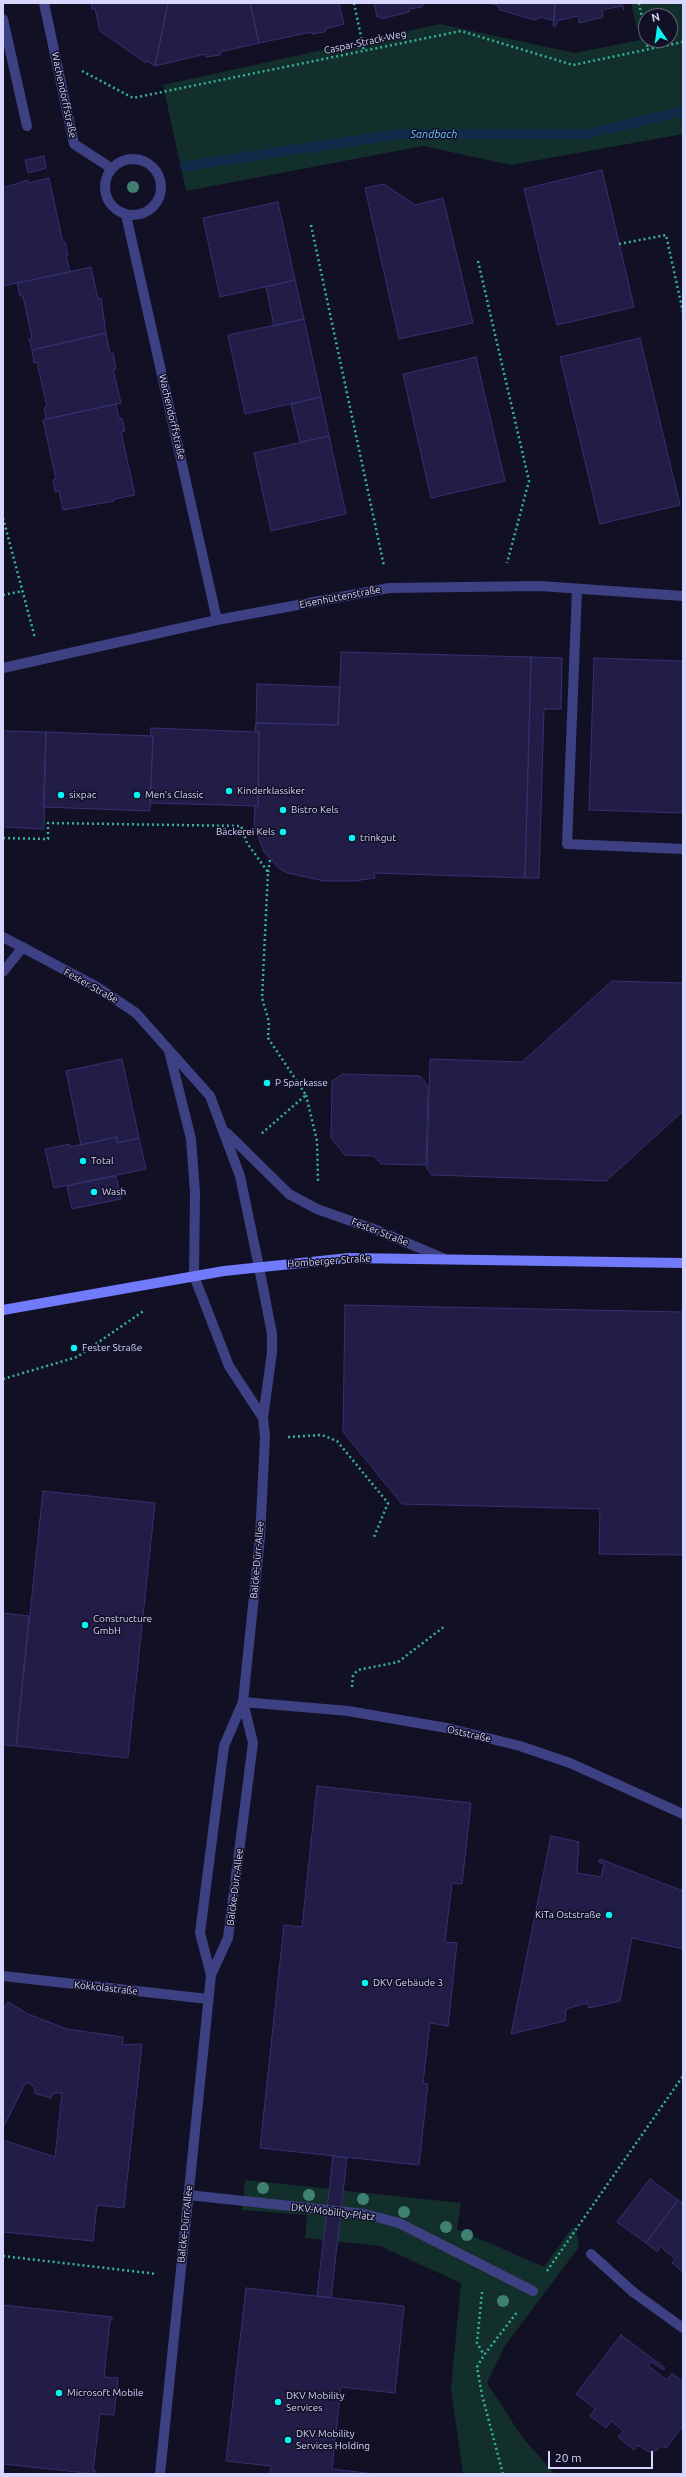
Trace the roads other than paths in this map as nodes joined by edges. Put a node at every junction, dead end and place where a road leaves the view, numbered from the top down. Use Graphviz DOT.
graph roads {
  1 [pos="44,3"];
  2 [pos="3,19"];
  3 [pos="27,126"];
  4 [pos="111,168"];
  5 [pos="126,215"];
  6 [pos="577,589"];
  7 [pos="683,596"];
  8 [pos="217,620"];
  9 [pos="3,668"];
  10 [pos="683,849"];
  11 [pos="3,937"];
  12 [pos="23,947"];
  13 [pos="3,972"];
  14 [pos="168,1049"];
  15 [pos="225,1131"];
  16 [pos="443,1258"];
  17 [pos="683,1263"];
  18 [pos="259,1267"];
  19 [pos="194,1276"];
  20 [pos="3,1310"];
  21 [pos="263,1418"];
  22 [pos="243,1702"];
  23 [pos="683,1814"];
  24 [pos="211,1975"];
  25 [pos="3,1976"];
  26 [pos="208,1999"];
  27 [pos="188,2195"];
  28 [pos="591,2254"];
  29 [pos="533,2291"];
  30 [pos="683,2328"];
  31 [pos="160,2474"];
  1 -- 4 [label="street, Wachendorffstraße"];
  2 -- 3 [label="street"];
  4 -- 5 [label="street"];
  4 -- 5 [label="street"];
  5 -- 8 [label="street, Wachendorffstraße"];
  6 -- 7 [label="street, Eisenhüttenstraße"];
  6 -- 8 [label="street, Eisenhüttenstraße"];
  6 -- 10 [label="street"];
  8 -- 9 [label="street, Eisenhüttenstraße"];
  11 -- 12 [label="street, Fester Straße"];
  12 -- 13 [label="street"];
  12 -- 14 [label="street, Fester Straße"];
  14 -- 15 [label="street, Fester Straße"];
  14 -- 19 [label="street, Fester Straße"];
  15 -- 16 [label="street, Fester Straße"];
  15 -- 18 [label="street, Fester Straße"];
  16 -- 17 [label="main road, Homberger Straße"];
  16 -- 18 [label="main road, Homberger Straße"];
  18 -- 19 [label="main road, Homberger Straße"];
  18 -- 21 [label="street, Balcke-Dürr-Allee"];
  19 -- 20 [label="main road, Homberger Straße"];
  19 -- 21 [label="street, Balcke-Dürr-Allee"];
  21 -- 22 [label="street, Balcke-Dürr-Allee"];
  22 -- 23 [label="street, Oststraße"];
  22 -- 24 [label="street, Balcke-Dürr-Allee"];
  22 -- 24 [label="street, Balcke-Dürr-Allee"];
  24 -- 26 [label="street, Balcke-Dürr-Allee"];
  25 -- 26 [label="street, Kokkolastraße"];
  26 -- 27 [label="street, Balcke-Dürr-Allee"];
  27 -- 29 [label="street, DKV-Mobility-Platz"];
  27 -- 31 [label="street, Balcke-Dürr-Allee"];
  28 -- 30 [label="street"];
}
